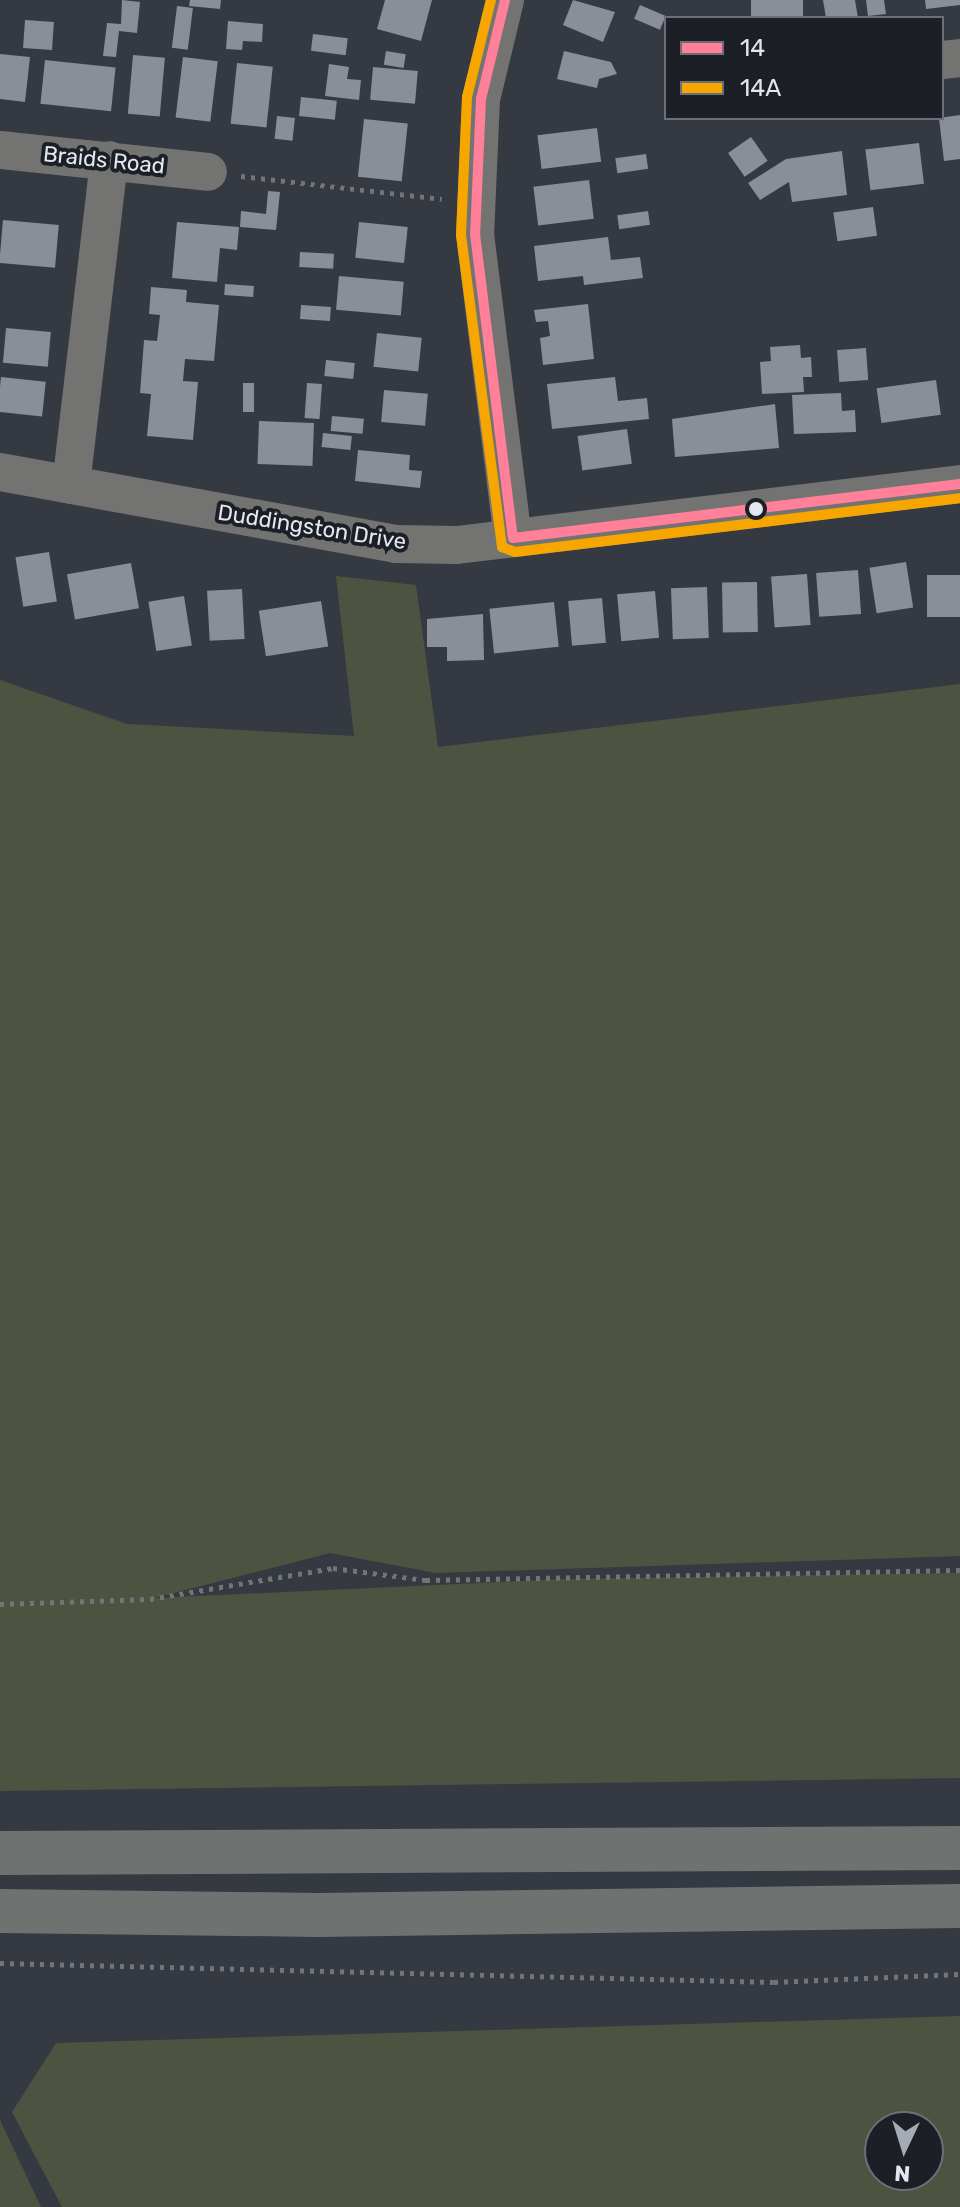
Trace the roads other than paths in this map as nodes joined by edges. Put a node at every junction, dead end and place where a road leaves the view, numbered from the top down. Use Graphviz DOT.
graph roads {
  1 [pos="505,0"];
  2 [pos="0,150"];
  3 [pos="109,160"];
  4 [pos="208,172"];
  5 [pos="0,472"];
  6 [pos="960,484"];
  7 [pos="71,485"];
  8 [pos="513,538"];
  9 [pos="960,1848"];
  10 [pos="0,1853"];
  11 [pos="960,1906"];
  12 [pos="0,1911"];
  1 -- 8 [label="street"];
  2 -- 3 [label="street, Braids Road"];
  3 -- 4 [label="street, Braids Road"];
  3 -- 7 [label="street"];
  5 -- 7 [label="street, Duddingston Drive"];
  6 -- 8 [label="street, Duddingston Drive"];
  7 -- 8 [label="street, Duddingston Drive"];
  9 -- 10 [label="highway"];
  11 -- 12 [label="highway"];
}
